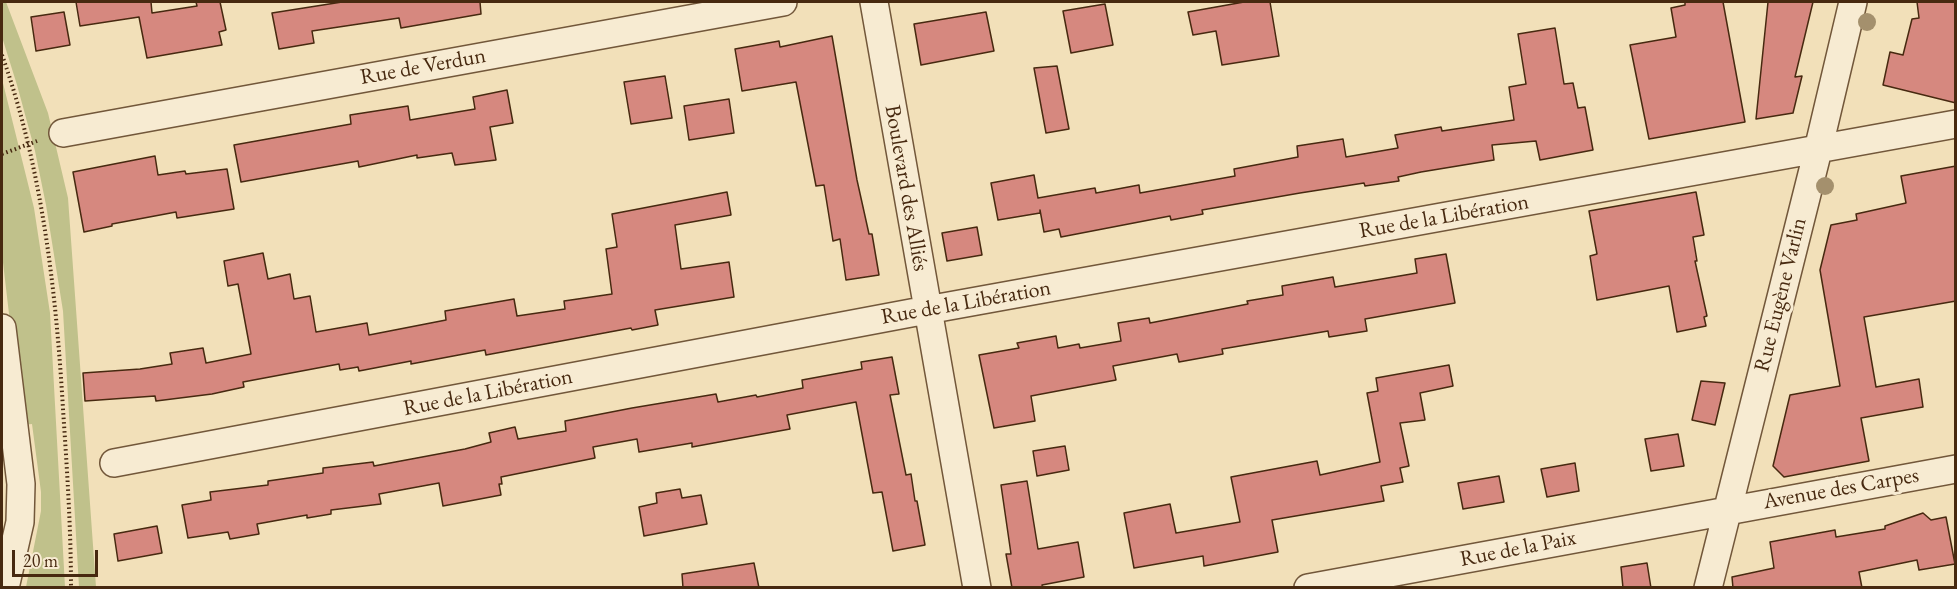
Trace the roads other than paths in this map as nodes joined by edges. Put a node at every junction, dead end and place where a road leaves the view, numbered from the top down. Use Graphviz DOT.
graph roads {
  1 [pos="783,2"];
  2 [pos="874,2"];
  3 [pos="1853,2"];
  4 [pos="1956,124"];
  5 [pos="63,133"];
  6 [pos="1818,150"];
  7 [pos="927,310"];
  8 [pos="2,328"];
  9 [pos="114,463"];
  10 [pos="1956,469"];
  11 [pos="1727,510"];
  12 [pos="6,588"];
  13 [pos="977,588"];
  14 [pos="1308,588"];
  15 [pos="1708,588"];
  1 -- 5 [label="street, Rue de Verdun"];
  2 -- 7 [label="street, Boulevard des Alliés"];
  3 -- 6 [label="street, Rue Eugène Varlin"];
  4 -- 6 [label="street, Rue de la Libération"];
  6 -- 7 [label="street, Rue de la Libération"];
  6 -- 11 [label="street, Rue Eugène Varlin"];
  7 -- 9 [label="street, Rue de la Libération"];
  7 -- 13 [label="street, Boulevard des Alliés"];
  8 -- 12 [label="street"];
  10 -- 11 [label="street, Avenue des Carpes"];
  11 -- 14 [label="street, Rue de la Paix"];
  11 -- 15 [label="street, Rue Eugène Varlin"];
}
